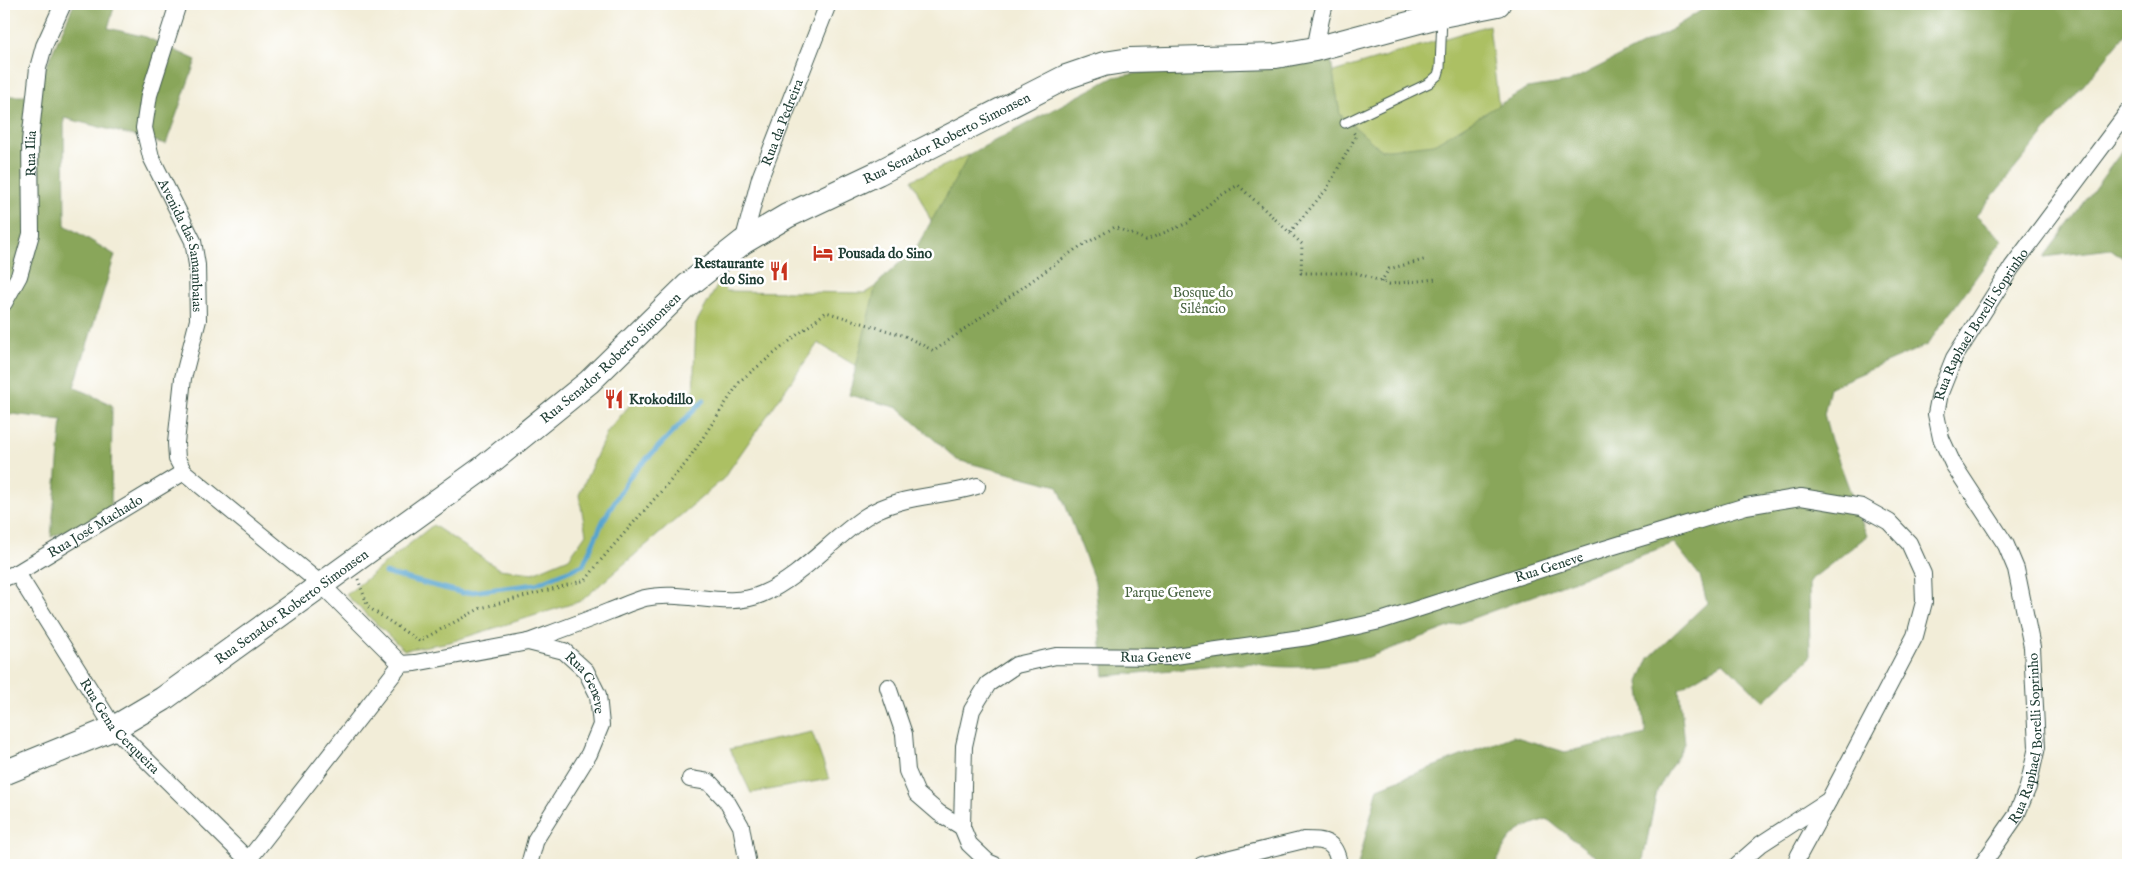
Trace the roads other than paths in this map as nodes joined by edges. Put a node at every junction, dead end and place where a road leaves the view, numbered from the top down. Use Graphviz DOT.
graph roads {
  1 [pos="63,4"];
  2 [pos="178,4"];
  3 [pos="828,4"];
  4 [pos="1326,4"];
  5 [pos="1498,4"];
  6 [pos="1442,15"];
  7 [pos="1316,50"];
  8 [pos="2128,112"];
  9 [pos="1345,123"];
  10 [pos="743,242"];
  11 [pos="4,303"];
  12 [pos="184,472"];
  13 [pos="977,486"];
  14 [pos="10,576"];
  15 [pos="322,585"];
  16 [pos="528,642"];
  17 [pos="401,664"];
  18 [pos="888,687"];
  19 [pos="114,728"];
  20 [pos="4,773"];
  21 [pos="690,779"];
  22 [pos="1829,800"];
  23 [pos="962,827"];
  24 [pos="251,862"];
  25 [pos="531,865"];
  26 [pos="748,865"];
  27 [pos="995,865"];
  28 [pos="1202,865"];
  29 [pos="1338,865"];
  30 [pos="1737,865"];
  31 [pos="1795,865"];
  32 [pos="1982,865"];
  1 -- 11 [label="street, Rua Ilia"];
  2 -- 12 [label="street, Avenida das Samambaias"];
  3 -- 10 [label="street, Rua da Pedreira"];
  4 -- 7 [label="street"];
  5 -- 6 [label="street, Rua Senador Roberto Simonsen"];
  6 -- 7 [label="street, Rua Senador Roberto Simonsen"];
  6 -- 9 [label="lane"];
  7 -- 10 [label="street, Rua Senador Roberto Simonsen"];
  8 -- 32 [label="street, Rua Raphael Borelli Soprinho"];
  10 -- 15 [label="street, Rua Senador Roberto Simonsen"];
  12 -- 14 [label="street, Rua José Machado"];
  12 -- 15 [label="street"];
  13 -- 16 [label="street"];
  14 -- 19 [label="street, Rua Gena Cerqueira"];
  15 -- 17 [label="street"];
  15 -- 19 [label="street, Rua Senador Roberto Simonsen"];
  16 -- 17 [label="street, Rua Geneve"];
  16 -- 25 [label="street, Rua Geneve"];
  17 -- 24 [label="street"];
  18 -- 23 [label="street"];
  19 -- 20 [label="street, Rua Senador Roberto Simonsen"];
  19 -- 24 [label="street, Rua Gena Cerqueira"];
  21 -- 26 [label="street"];
  22 -- 23 [label="street, Rua Geneve"];
  22 -- 30 [label="street, Rua Geneve"];
  22 -- 31 [label="street"];
  23 -- 27 [label="street"];
  28 -- 29 [label="street"];
}
